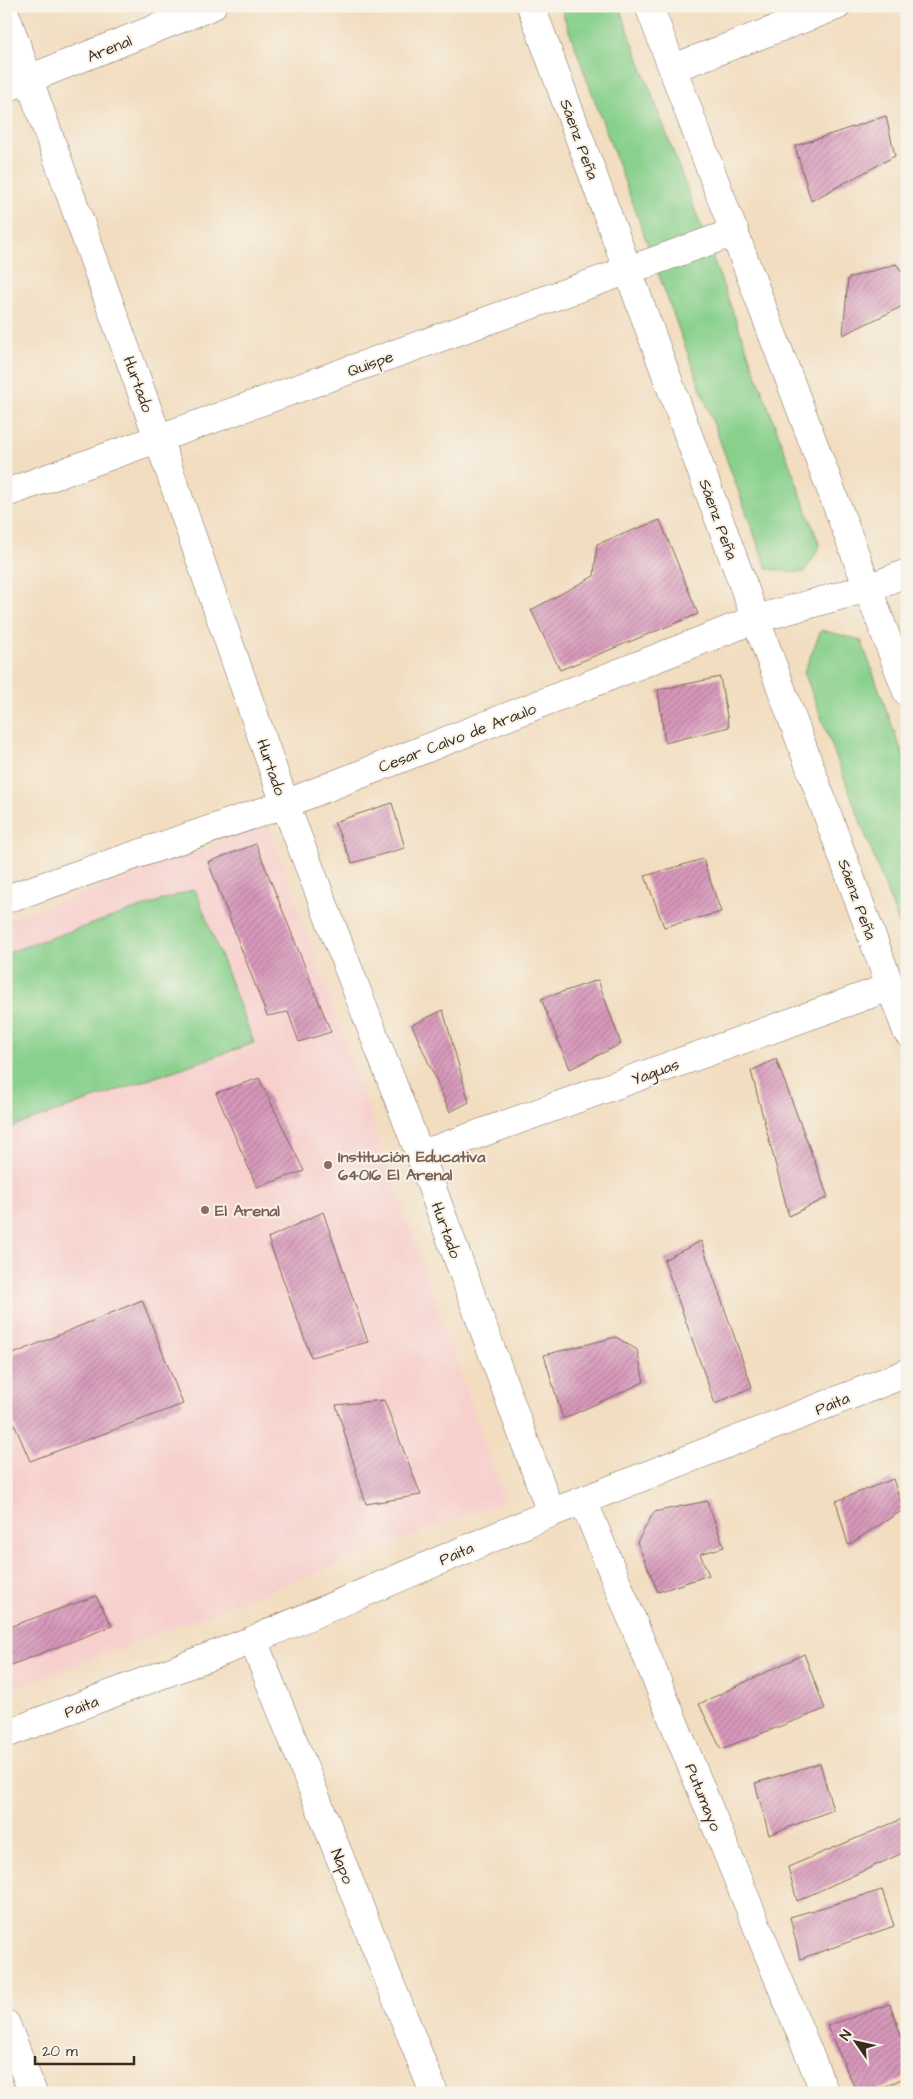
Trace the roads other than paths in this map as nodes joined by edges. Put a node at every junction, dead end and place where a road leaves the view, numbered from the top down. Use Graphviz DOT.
graph roads {
  1 [pos="212,6"];
  2 [pos="531,6"];
  3 [pos="649,6"];
  4 [pos="837,6"];
  5 [pos="6,16"];
  6 [pos="673,68"];
  7 [pos="18,84"];
  8 [pos="735,232"];
  9 [pos="628,270"];
  10 [pos="158,438"];
  11 [pos="6,493"];
  12 [pos="907,573"];
  13 [pos="868,588"];
  14 [pos="756,619"];
  15 [pos="907,692"];
  16 [pos="285,804"];
  17 [pos="6,899"];
  18 [pos="890,987"];
  19 [pos="907,1032"];
  20 [pos="420,1155"];
  21 [pos="907,1373"];
  22 [pos="584,1502"];
  23 [pos="551,1513"];
  24 [pos="253,1640"];
  25 [pos="6,1734"];
  26 [pos="6,2024"];
  27 [pos="33,2093"];
  28 [pos="434,2093"];
  29 [pos="825,2093"];
  1 -- 7 [label="street, Arenal"];
  2 -- 9 [label="street, Sáenz Peña"];
  3 -- 6 [label="street"];
  4 -- 6 [label="street"];
  5 -- 7 [label="street, Hurtado"];
  6 -- 8 [label="street"];
  7 -- 10 [label="street, Hurtado"];
  8 -- 9 [label="street, Quispe"];
  8 -- 13 [label="street"];
  9 -- 10 [label="street, Quispe"];
  9 -- 14 [label="street, Sáenz Peña"];
  10 -- 11 [label="street, Quispe"];
  10 -- 16 [label="street, Hurtado"];
  12 -- 13 [label="street, Cesar Calvo de Araulo"];
  13 -- 14 [label="street, Cesar Calvo de Araulo"];
  13 -- 15 [label="street"];
  14 -- 16 [label="street, Cesar Calvo de Araulo"];
  14 -- 18 [label="street, Sáenz Peña"];
  16 -- 17 [label="street, Cesar Calvo de Araulo"];
  16 -- 20 [label="street, Hurtado"];
  18 -- 19 [label="street, Sáenz Peña"];
  18 -- 20 [label="street, Yaguas"];
  20 -- 23 [label="street, Hurtado"];
  21 -- 22 [label="street, Paita"];
  22 -- 23 [label="street, Paita"];
  22 -- 29 [label="street, Putumayo"];
  23 -- 24 [label="street, Paita"];
  24 -- 25 [label="street, Paita"];
  24 -- 28 [label="street, Napo"];
  26 -- 27 [label="street"];
}
